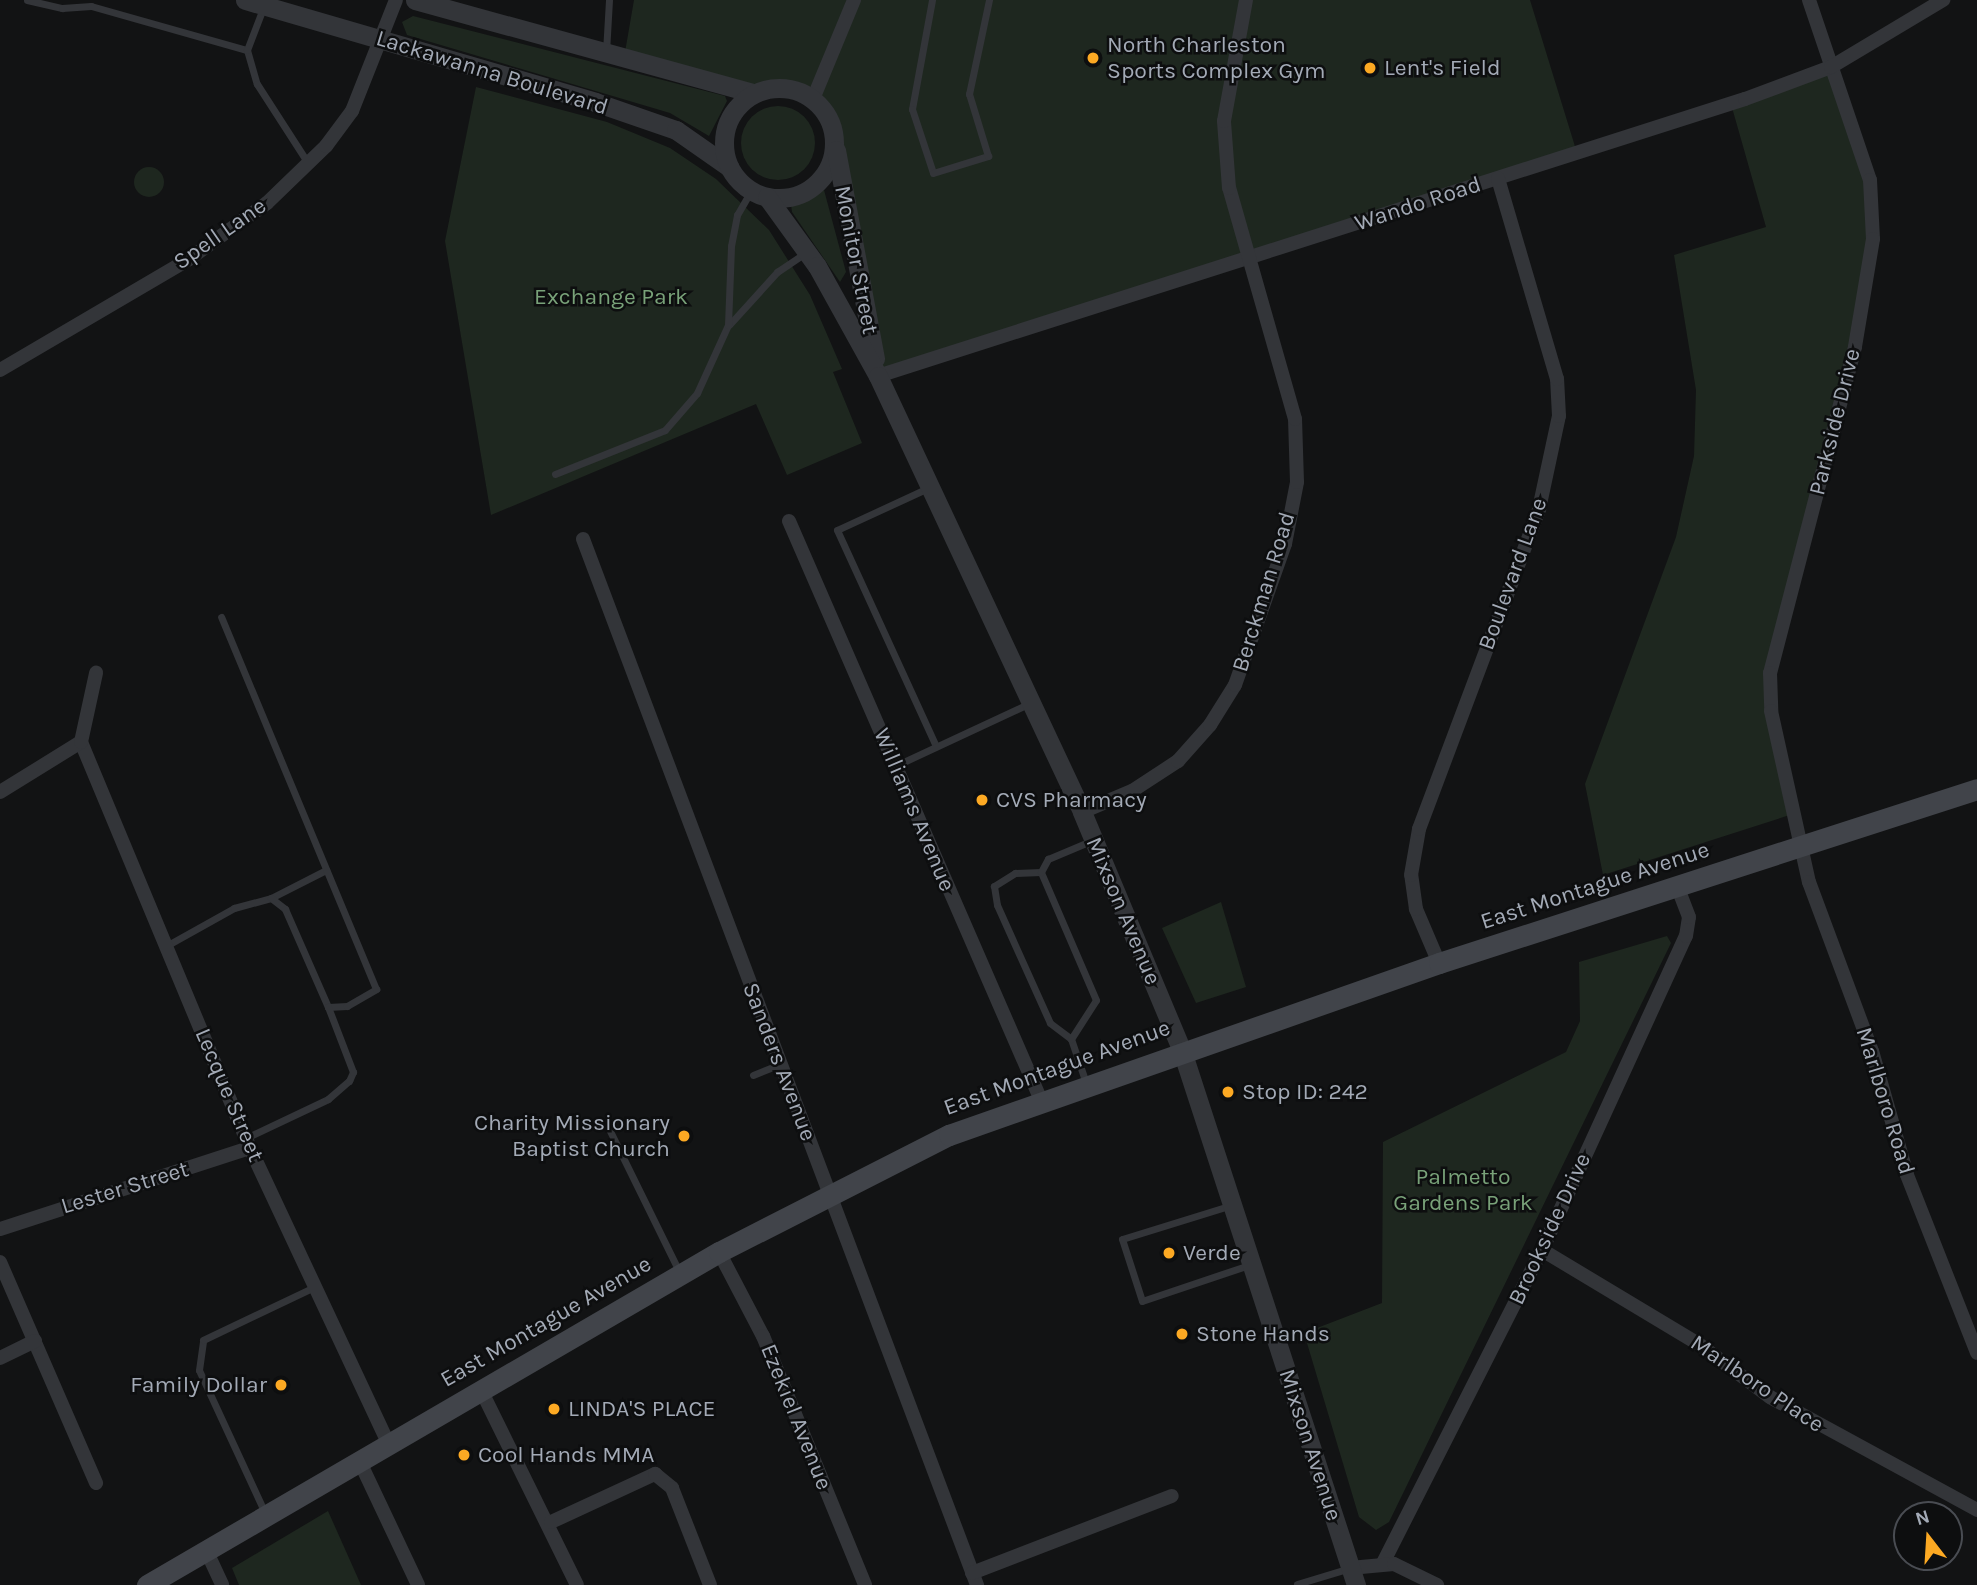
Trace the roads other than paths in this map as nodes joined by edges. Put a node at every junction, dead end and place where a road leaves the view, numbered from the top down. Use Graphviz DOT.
graph roads {
  1 [pos="27,0"];
  2 [pos="396,0"];
  3 [pos="415,0"];
  4 [pos="609,0"];
  5 [pos="853,0"];
  6 [pos="932,0"];
  7 [pos="989,0"];
  8 [pos="1246,0"];
  9 [pos="1809,0"];
  10 [pos="1943,0"];
  11 [pos="92,3"];
  12 [pos="255,3"];
  13 [pos="381,39"];
  14 [pos="247,50"];
  15 [pos="606,53"];
  16 [pos="1831,67"];
  17 [pos="753,93"];
  18 [pos="813,99"];
  19 [pos="834,144"];
  20 [pos="308,163"];
  21 [pos="729,167"];
  22 [pos="1497,178"];
  23 [pos="759,194"];
  24 [pos="807,252"];
  25 [pos="1248,260"];
  26 [pos="728,325"];
  27 [pos="0,370"];
  28 [pos="878,376"];
  29 [pos="555,474"];
  30 [pos="930,487"];
  31 [pos="789,521"];
  32 [pos="583,539"];
  33 [pos="221,617"];
  34 [pos="96,673"];
  35 [pos="1031,703"];
  36 [pos="81,742"];
  37 [pos="936,746"];
  38 [pos="895,766"];
  39 [pos="1977,789"];
  40 [pos="0,792"];
  41 [pos="1082,812"];
  42 [pos="1093,840"];
  43 [pos="1803,846"];
  44 [pos="326,870"];
  45 [pos="1041,872"];
  46 [pos="1678,888"];
  47 [pos="271,898"];
  48 [pos="166,946"];
  49 [pos="1439,963"];
  50 [pos="328,1007"];
  51 [pos="1071,1039"];
  52 [pos="1182,1051"];
  53 [pos="780,1064"];
  54 [pos="753,1074"];
  55 [pos="1086,1083"];
  56 [pos="1040,1098"];
  57 [pos="610,1131"];
  58 [pos="248,1143"];
  59 [pos="829,1192"];
  60 [pos="1233,1205"];
  61 [pos="0,1229"];
  62 [pos="1542,1250"];
  63 [pos="719,1252"];
  64 [pos="0,1262"];
  65 [pos="1251,1265"];
  66 [pos="681,1274"];
  67 [pos="314,1287"];
  68 [pos="35,1342"];
  69 [pos="1977,1353"];
  70 [pos="0,1358"];
  71 [pos="481,1390"];
  72 [pos="388,1443"];
  73 [pos="359,1460"];
  74 [pos="96,1483"];
  75 [pos="1172,1496"];
  76 [pos="1977,1510"];
  77 [pos="266,1514"];
  78 [pos="551,1522"];
  79 [pos="206,1550"];
  80 [pos="1383,1563"];
  81 [pos="1353,1577"];
  82 [pos="974,1579"];
  83 [pos="1297,1584"];
  84 [pos="146,1585"];
  85 [pos="222,1585"];
  86 [pos="418,1585"];
  87 [pos="577,1585"];
  88 [pos="710,1585"];
  89 [pos="865,1585"];
  90 [pos="1437,1585"];
  1 -- 11 [label="lane"];
  2 -- 13 [label="street, Spell Lane"];
  3 -- 15 [label="street, Lackawanna Boulevard"];
  4 -- 15 [label="lane"];
  5 -- 18 [label="street"];
  6 -- 7 [label="lane"];
  8 -- 25 [label="street, Berckman Road"];
  9 -- 16 [label="street, Parkside Drive"];
  10 -- 16 [label="street, Wando Road"];
  11 -- 14 [label="lane"];
  12 -- 13 [label="street, Lackawanna Boulevard"];
  12 -- 14 [label="lane"];
  13 -- 20 [label="street, Spell Lane"];
  13 -- 21 [label="street, Lackawanna Boulevard"];
  14 -- 20 [label="lane"];
  15 -- 17 [label="street, Lackawanna Boulevard"];
  16 -- 22 [label="street, Wando Road"];
  16 -- 43 [label="street, Parkside Drive"];
  17 -- 18 [label="street"];
  17 -- 21 [label="street"];
  18 -- 19 [label="street"];
  19 -- 23 [label="street"];
  19 -- 28 [label="street, Monitor Street"];
  20 -- 27 [label="street, Spell Lane"];
  21 -- 23 [label="street"];
  22 -- 25 [label="street, Wando Road"];
  22 -- 49 [label="street, Boulevard Lane"];
  23 -- 24 [label="street"];
  23 -- 26 [label="lane"];
  24 -- 26 [label="lane"];
  24 -- 28 [label="street"];
  25 -- 28 [label="street, Wando Road"];
  25 -- 41 [label="street, Berckman Road"];
  26 -- 29 [label="lane"];
  28 -- 30 [label="street, Mixson Avenue"];
  30 -- 35 [label="street, Mixson Avenue"];
  30 -- 37 [label="lane"];
  31 -- 38 [label="street, Williams Avenue"];
  32 -- 53 [label="street, Sanders Avenue"];
  33 -- 44 [label="lane"];
  34 -- 36 [label="street"];
  35 -- 37 [label="lane"];
  35 -- 41 [label="street, Mixson Avenue"];
  36 -- 40 [label="street"];
  36 -- 48 [label="street, Lecque Street"];
  37 -- 38 [label="lane"];
  38 -- 56 [label="street, Williams Avenue"];
  39 -- 43 [label="main road, East Montague Avenue"];
  41 -- 42 [label="street, Mixson Avenue"];
  42 -- 45 [label="lane"];
  42 -- 52 [label="street, Mixson Avenue"];
  43 -- 46 [label="main road, East Montague Avenue"];
  43 -- 69 [label="street, Marlboro Road"];
  44 -- 47 [label="lane"];
  44 -- 50 [label="lane"];
  45 -- 51 [label="lane"];
  45 -- 51 [label="lane"];
  46 -- 49 [label="main road, East Montague Avenue"];
  46 -- 62 [label="street, Brookside Drive"];
  47 -- 48 [label="lane"];
  47 -- 50 [label="lane"];
  48 -- 58 [label="street, Lecque Street"];
  49 -- 52 [label="main road, East Montague Avenue"];
  50 -- 58 [label="lane"];
  51 -- 55 [label="lane"];
  52 -- 55 [label="main road, East Montague Avenue"];
  52 -- 60 [label="street, Mixson Avenue"];
  53 -- 54 [label="lane"];
  53 -- 59 [label="street, Sanders Avenue"];
  55 -- 56 [label="main road, East Montague Avenue"];
  56 -- 59 [label="main road, East Montague Avenue"];
  57 -- 66 [label="lane"];
  58 -- 61 [label="street, Lester Street"];
  58 -- 67 [label="street, Lecque Street"];
  59 -- 63 [label="main road, East Montague Avenue"];
  59 -- 82 [label="street, Sanders Avenue"];
  60 -- 65 [label="street, Mixson Avenue"];
  60 -- 65 [label="lane"];
  62 -- 76 [label="street, Marlboro Place"];
  62 -- 80 [label="street, Brookside Drive"];
  63 -- 66 [label="main road, East Montague Avenue"];
  63 -- 89 [label="street, Ezekiel Avenue"];
  64 -- 68 [label="street"];
  65 -- 81 [label="street, Mixson Avenue"];
  66 -- 71 [label="main road, East Montague Avenue"];
  67 -- 72 [label="street, Lecque Street"];
  67 -- 77 [label="lane"];
  68 -- 70 [label="street"];
  68 -- 74 [label="street"];
  71 -- 72 [label="main road, East Montague Avenue"];
  71 -- 78 [label="street"];
  72 -- 73 [label="main road, East Montague Avenue"];
  73 -- 77 [label="main road, East Montague Avenue"];
  73 -- 86 [label="street"];
  75 -- 82 [label="street"];
  77 -- 79 [label="main road, East Montague Avenue"];
  78 -- 87 [label="street"];
  78 -- 88 [label="street"];
  79 -- 84 [label="main road, East Montague Avenue"];
  79 -- 85 [label="street"];
  80 -- 81 [label="street"];
  80 -- 90 [label="street"];
  81 -- 83 [label="lane"];
}
